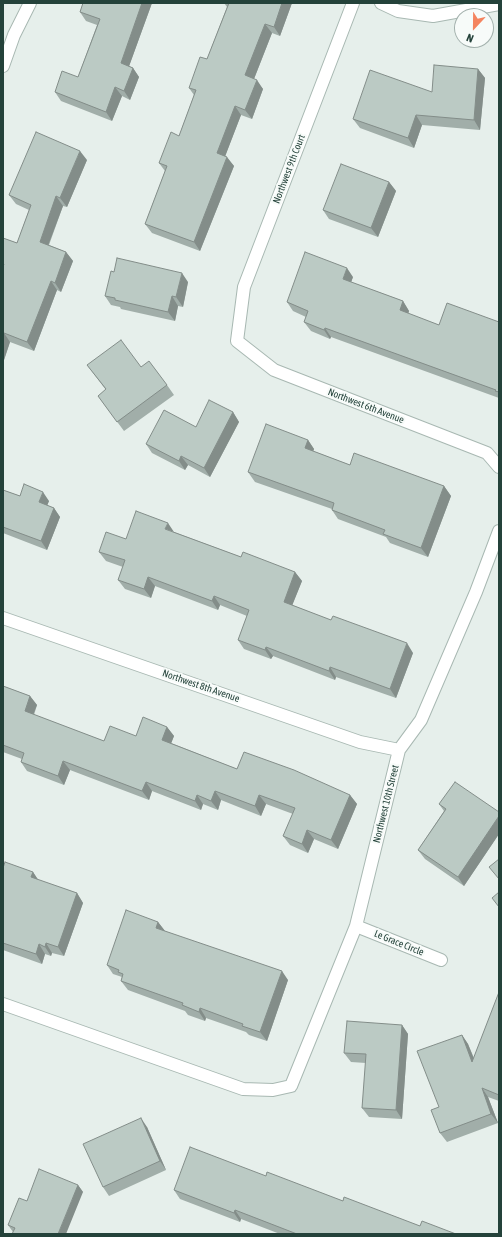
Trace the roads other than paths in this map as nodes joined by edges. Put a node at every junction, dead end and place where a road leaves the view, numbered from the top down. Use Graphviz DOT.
graph roads {
  1 [pos="30,3"];
  2 [pos="353,3"];
  3 [pos="381,3"];
  4 [pos="499,4"];
  5 [pos="9,33"];
  6 [pos="3,66"];
  7 [pos="237,339"];
  8 [pos="499,467"];
  9 [pos="499,531"];
  10 [pos="3,618"];
  11 [pos="399,750"];
  12 [pos="356,926"];
  13 [pos="441,960"];
  14 [pos="3,1004"];
  1 -- 5 [label="street"];
  2 -- 7 [label="street, Northwest 9th Court"];
  3 -- 4 [label="street"];
  5 -- 6 [label="street"];
  7 -- 8 [label="street, Northwest 6th Avenue"];
  9 -- 11 [label="street, Northwest 10th Street"];
  10 -- 11 [label="street, Northwest 8th Avenue"];
  11 -- 12 [label="street, Northwest 10th Street"];
  12 -- 13 [label="street, Le Grace Circle"];
  12 -- 14 [label="street, Northwest 10th Street"];
}
